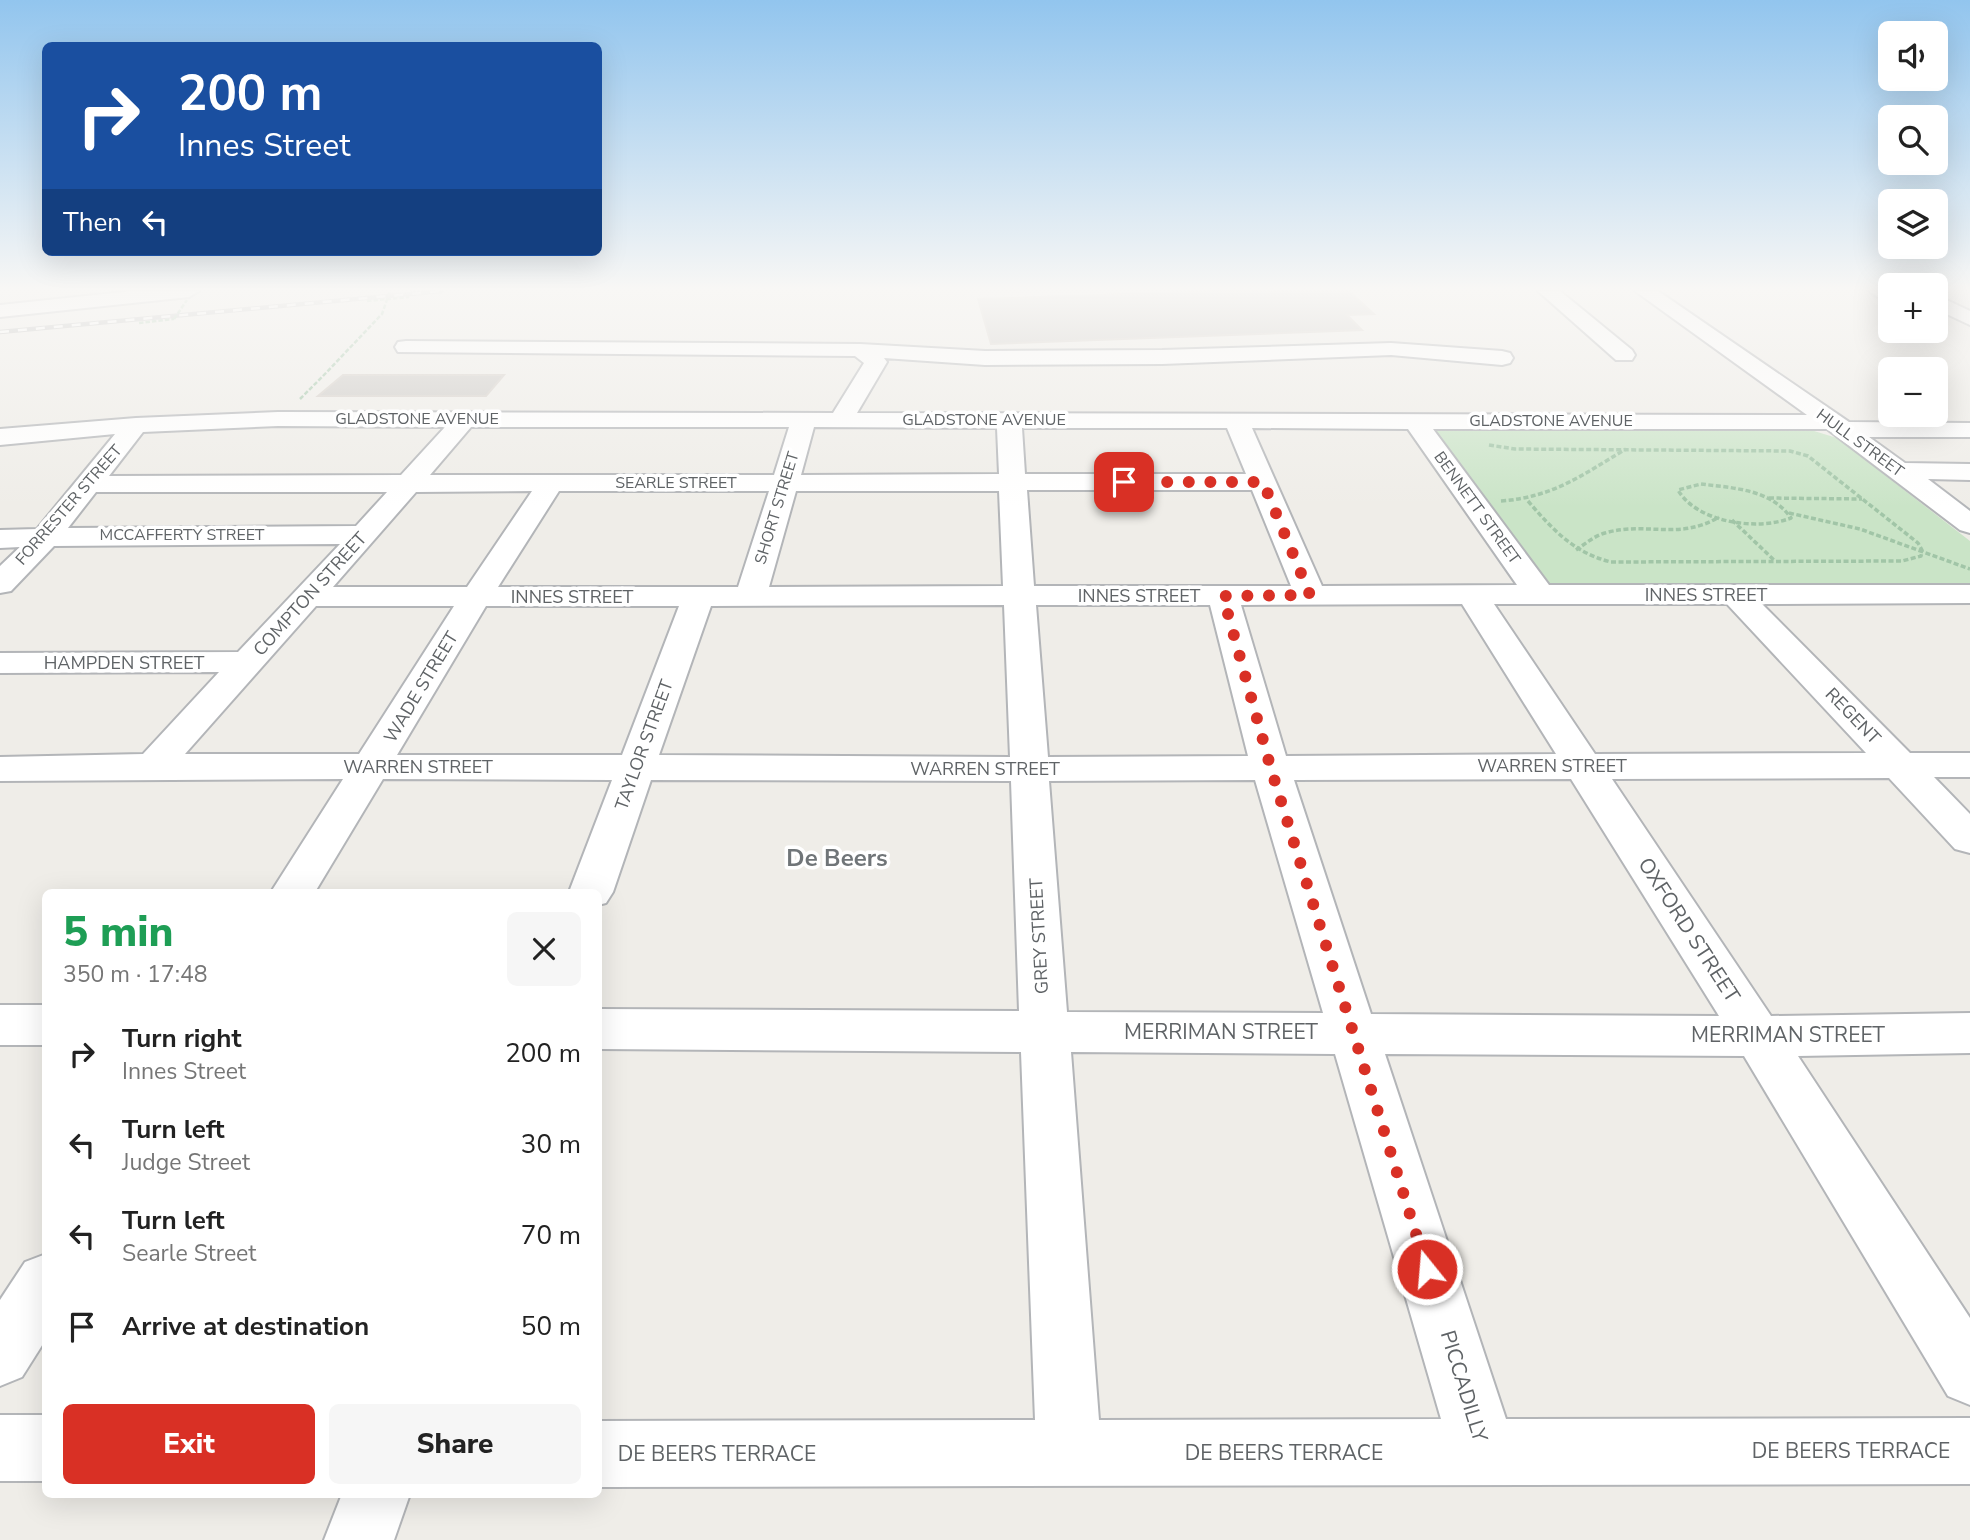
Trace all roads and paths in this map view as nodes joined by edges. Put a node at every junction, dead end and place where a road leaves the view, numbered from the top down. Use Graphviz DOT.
graph roads {
  1 [pos="336,363"];
  2 [pos="875,363"];
  3 [pos="1749,363"];
  4 [pos="312,387"];
  5 [pos="841,419"];
  6 [pos="1236,419"];
  7 [pos="464,420"];
  8 [pos="804,420"];
  9 [pos="1009,420"];
  10 [pos="136,425"];
  11 [pos="1838,425"];
  12 [pos="1420,429"];
  13 [pos="1970,430"];
  14 [pos="0,438"];
  15 [pos="1626,449"];
  16 [pos="1970,472"];
  17 [pos="1908,479"];
  18 [pos="1012,482"];
  19 [pos="1263,482"];
  20 [pos="409,483"];
  21 [pos="551,483"];
  22 [pos="785,483"];
  23 [pos="89,484"];
  24 [pos="1970,486"];
  25 [pos="1768,498"];
  26 [pos="1863,499"];
  27 [pos="1528,501"];
  28 [pos="1472,502"];
  29 [pos="1788,512"];
  30 [pos="1719,517"];
  31 [pos="1732,520"];
  32 [pos="1970,524"];
  33 [pos="364,535"];
  34 [pos="46,537"];
  35 [pos="0,539"];
  36 [pos="1576,550"];
  37 [pos="1922,552"];
  38 [pos="1775,562"];
  39 [pos="1970,569"];
  40 [pos="0,584"];
  41 [pos="1970,594"];
  42 [pos="1310,595"];
  43 [pos="1472,595"];
  44 [pos="1540,595"];
  45 [pos="1736,595"];
  46 [pos="1019,596"];
  47 [pos="1223,596"];
  48 [pos="307,597"];
  49 [pos="476,597"];
  50 [pos="698,597"];
  51 [pos="750,597"];
  52 [pos="248,662"];
  53 [pos="0,663"];
  54 [pos="1581,765"];
  55 [pos="1901,765"];
  56 [pos="1970,765"];
  57 [pos="153,766"];
  58 [pos="373,766"];
  59 [pos="636,767"];
  60 [pos="0,769"];
  61 [pos="1029,769"];
  62 [pos="1271,769"];
  63 [pos="1970,839"];
  64 [pos="295,889"];
  65 [pos="592,889"];
  66 [pos="0,1025"];
  67 [pos="42,1025"];
  68 [pos="602,1029"];
  69 [pos="1044,1031"];
  70 [pos="1354,1033"];
  71 [pos="1970,1033"];
  72 [pos="1758,1036"];
  73 [pos="42,1289"];
  74 [pos="0,1355"];
  75 [pos="1970,1374"];
  76 [pos="0,1448"];
  77 [pos="42,1448"];
  78 [pos="1970,1451"];
  79 [pos="1484,1452"];
  80 [pos="1069,1453"];
  81 [pos="602,1454"];
  82 [pos="375,1498"];
  83 [pos="359,1540"];
  1 -- 4 [label="path, bridge"];
  2 -- 5 [label="street"];
  3 -- 11 [label="street, HULL STREET"];
  5 -- 8 [label="street, GLADSTONE AVENUE"];
  5 -- 9 [label="street, GLADSTONE AVENUE"];
  6 -- 9 [label="street, GLADSTONE AVENUE"];
  6 -- 12 [label="street, GLADSTONE AVENUE"];
  6 -- 19 [label="street"];
  7 -- 8 [label="street, GLADSTONE AVENUE"];
  7 -- 10 [label="street, GLADSTONE AVENUE"];
  7 -- 20 [label="street, COMPTON STREET"];
  8 -- 22 [label="street, SHORT STREET"];
  9 -- 18 [label="street, GREY STREET"];
  10 -- 14 [label="street, GLADSTONE AVENUE"];
  10 -- 23 [label="street, FORRESTER STREET"];
  11 -- 12 [label="street, GLADSTONE AVENUE"];
  11 -- 13 [label="street, GLADSTONE AVENUE"];
  11 -- 17 [label="street, HULL STREET"];
  12 -- 15 [label="path"];
  12 -- 28 [label="street, BENNETT STREET"];
  15 -- 26 [label="path"];
  15 -- 27 [label="path"];
  16 -- 17 [label="street"];
  17 -- 24 [label="street"];
  17 -- 32 [label="street, HULL STREET"];
  18 -- 19 [label="street, SEARLE STREET"];
  18 -- 22 [label="street, SEARLE STREET"];
  18 -- 46 [label="street, GREY STREET"];
  19 -- 42 [label="street"];
  20 -- 21 [label="street, SEARLE STREET"];
  20 -- 23 [label="street, SEARLE STREET"];
  20 -- 33 [label="street, COMPTON STREET"];
  21 -- 22 [label="street, SEARLE STREET"];
  21 -- 49 [label="street, WADE STREET"];
  22 -- 51 [label="street, SHORT STREET"];
  23 -- 34 [label="street, FORRESTER STREET"];
  25 -- 26 [label="path"];
  25 -- 29 [label="path"];
  25 -- 30 [label="path"];
  26 -- 37 [label="path"];
  27 -- 28 [label="path"];
  27 -- 36 [label="path"];
  28 -- 44 [label="street, BENNETT STREET"];
  29 -- 31 [label="path"];
  29 -- 37 [label="path"];
  30 -- 31 [label="path"];
  30 -- 36 [label="path"];
  31 -- 38 [label="path"];
  33 -- 34 [label="street, MCCAFFERTY STREET"];
  33 -- 48 [label="street, COMPTON STREET"];
  34 -- 35 [label="street, MCCAFFERTY STREET"];
  34 -- 40 [label="street, FORRESTER STREET"];
  36 -- 38 [label="path"];
  37 -- 38 [label="path"];
  37 -- 39 [label="path"];
  41 -- 45 [label="street, INNES STREET"];
  42 -- 43 [label="street, INNES STREET"];
  42 -- 47 [label="street, INNES STREET"];
  43 -- 44 [label="street, INNES STREET"];
  43 -- 54 [label="street, OXFORD STREET"];
  44 -- 45 [label="street, INNES STREET"];
  45 -- 55 [label="street, REGENT"];
  46 -- 47 [label="street, INNES STREET"];
  46 -- 51 [label="street, INNES STREET"];
  46 -- 61 [label="street, GREY STREET"];
  47 -- 62 [label="street, PICCADILLY"];
  48 -- 49 [label="street, INNES STREET"];
  48 -- 52 [label="street, COMPTON STREET"];
  49 -- 50 [label="street, INNES STREET"];
  49 -- 58 [label="street, WADE STREET"];
  50 -- 51 [label="street, INNES STREET"];
  50 -- 59 [label="street, TAYLOR STREET"];
  52 -- 53 [label="street, HAMPDEN STREET"];
  52 -- 57 [label="street, COMPTON STREET"];
  54 -- 55 [label="street, WARREN STREET"];
  54 -- 62 [label="street, WARREN STREET"];
  54 -- 72 [label="street, OXFORD STREET"];
  55 -- 56 [label="street, WARREN STREET"];
  55 -- 63 [label="street, REGENT"];
  57 -- 58 [label="street, WARREN STREET"];
  57 -- 60 [label="street, WARREN STREET"];
  58 -- 59 [label="street, WARREN STREET"];
  58 -- 64 [label="street, WADE STREET"];
  59 -- 61 [label="street, WARREN STREET"];
  59 -- 65 [label="street, TAYLOR STREET"];
  61 -- 62 [label="street, WARREN STREET"];
  61 -- 69 [label="street, GREY STREET"];
  62 -- 70 [label="street, PICCADILLY"];
  66 -- 67 [label="street"];
  68 -- 69 [label="street, MERRIMAN STREET"];
  69 -- 70 [label="street, MERRIMAN STREET"];
  69 -- 80 [label="street, GREY STREET"];
  70 -- 72 [label="street, MERRIMAN STREET"];
  70 -- 79 [label="street, PICCADILLY"];
  71 -- 72 [label="street, MERRIMAN STREET"];
  72 -- 75 [label="street, OXFORD STREET"];
  73 -- 74 [label="street"];
  76 -- 77 [label="street"];
  78 -- 79 [label="street, DE BEERS TERRACE"];
  79 -- 80 [label="street, DE BEERS TERRACE"];
  80 -- 81 [label="street, DE BEERS TERRACE"];
  82 -- 83 [label="street"];
}
